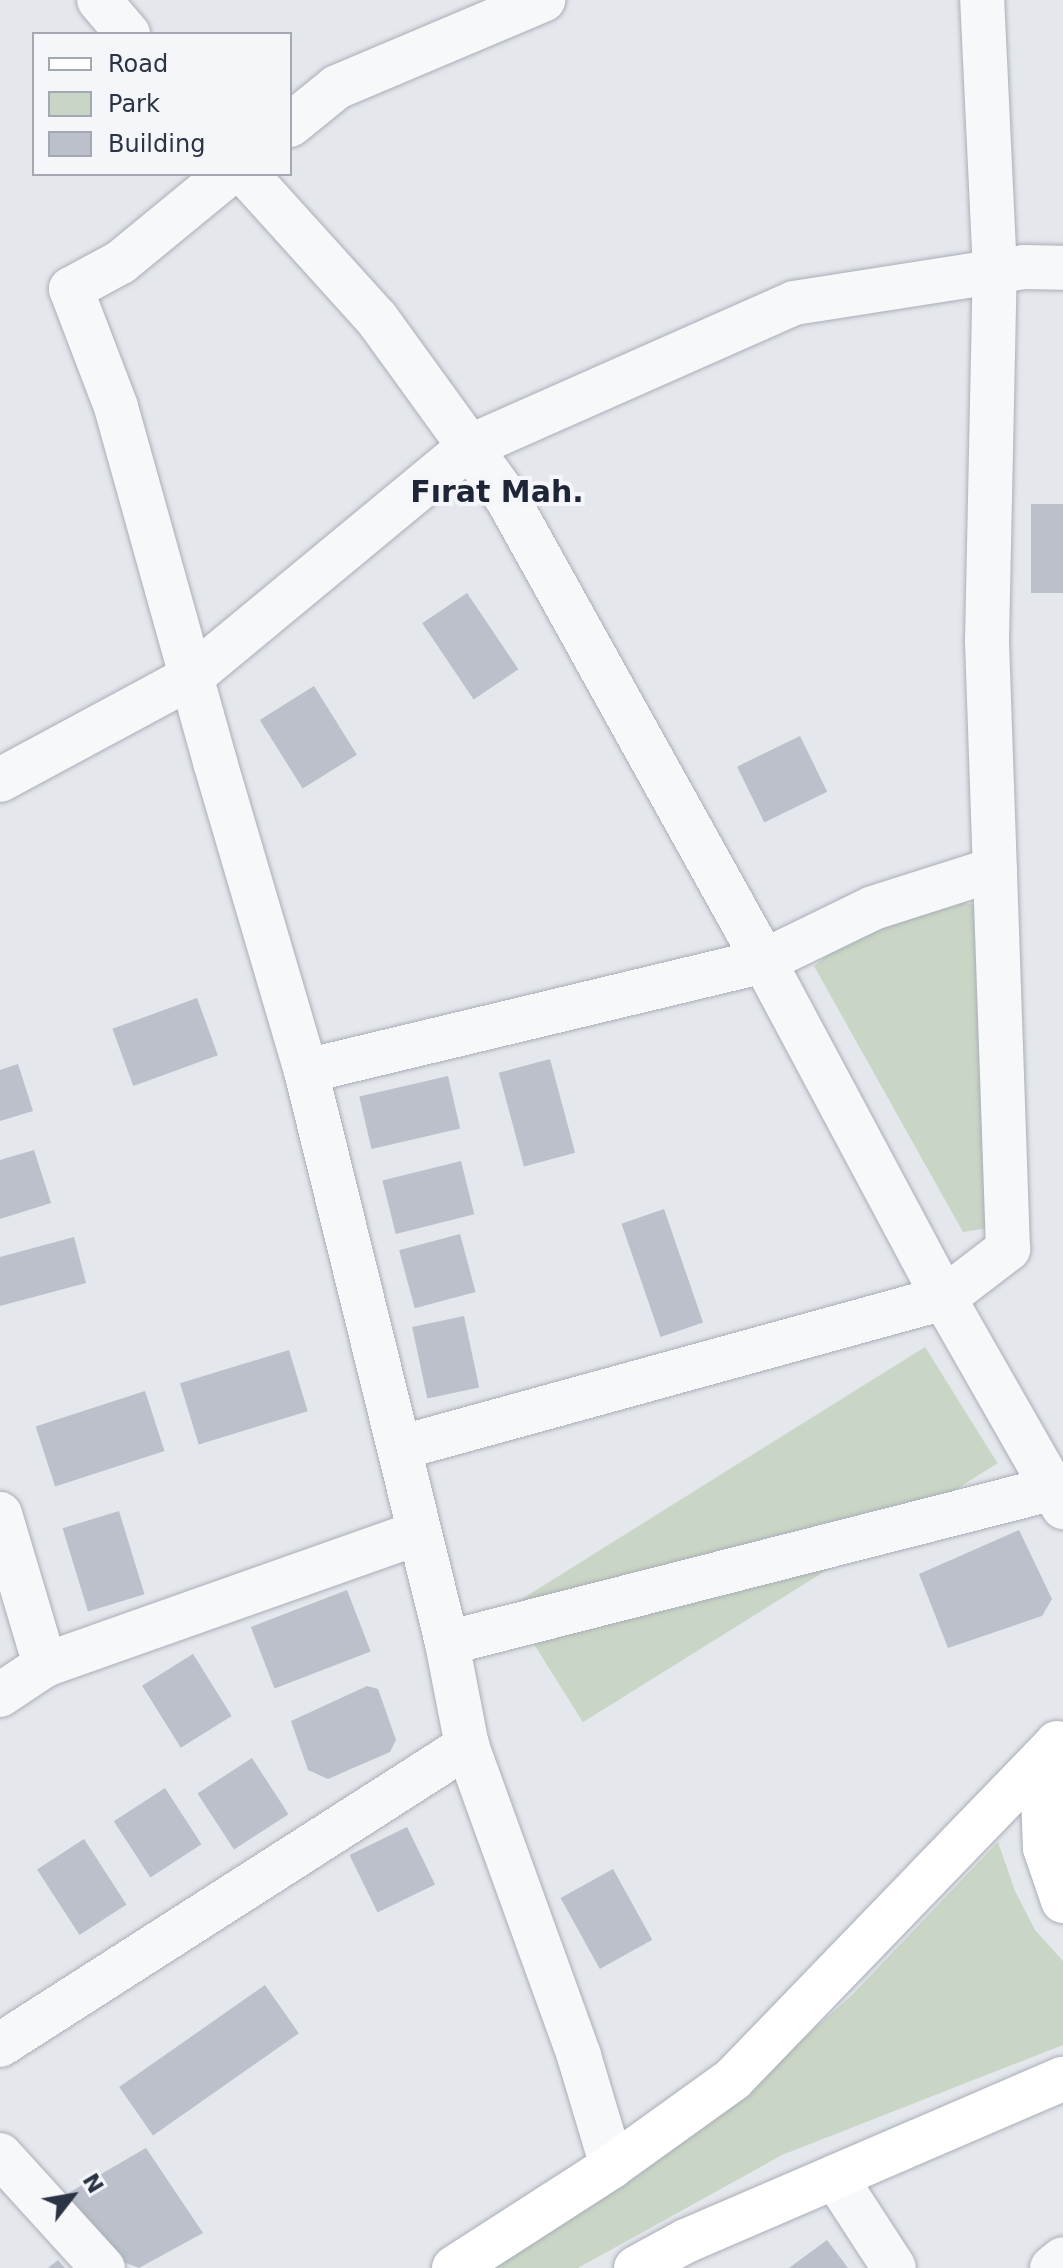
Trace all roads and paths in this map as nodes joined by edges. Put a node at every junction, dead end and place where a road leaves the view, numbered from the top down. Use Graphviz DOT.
graph roads {
  1 [pos="99,0"];
  2 [pos="543,0"];
  3 [pos="982,0"];
  4 [pos="126,32"];
  5 [pos="292,123"];
  6 [pos="226,176"];
  7 [pos="248,176"];
  8 [pos="1063,268"];
  9 [pos="995,272"];
  10 [pos="469,447"];
  11 [pos="191,677"];
  12 [pos="0,780"];
  13 [pos="995,869"];
  14 [pos="764,961"];
  15 [pos="306,1071"];
  16 [pos="944,1298"];
  17 [pos="399,1448"];
  18 [pos="1059,1498"];
  19 [pos="0,1514"];
  20 [pos="418,1533"];
  21 [pos="447,1643"];
  22 [pos="45,1665"];
  23 [pos="0,1695"];
  24 [pos="1059,1738"];
  25 [pos="467,1746"];
  26 [pos="1063,1901"];
  27 [pos="0,2045"];
  28 [pos="1063,2079"];
  29 [pos="0,2155"];
  30 [pos="612,2166"];
  31 [pos="835,2177"];
  32 [pos="1063,2259"];
  33 [pos="103,2268"];
  34 [pos="454,2268"];
  35 [pos="636,2268"];
  36 [pos="894,2268"];
  37 [pos="1052,2268"];
  1 -- 4 [label="street"];
  2 -- 5 [label="street"];
  3 -- 9 [label="street"];
  6 -- 11 [label="street"];
  7 -- 10 [label="street"];
  8 -- 9 [label="street"];
  9 -- 10 [label="street"];
  9 -- 13 [label="street"];
  10 -- 11 [label="street"];
  10 -- 14 [label="street"];
  11 -- 12 [label="street"];
  11 -- 15 [label="street"];
  13 -- 14 [label="street"];
  13 -- 16 [label="street"];
  14 -- 15 [label="street"];
  14 -- 16 [label="street"];
  15 -- 17 [label="street"];
  16 -- 17 [label="street"];
  16 -- 18 [label="street"];
  17 -- 20 [label="street"];
  18 -- 21 [label="street"];
  19 -- 22 [label="street"];
  20 -- 21 [label="street"];
  20 -- 22 [label="street"];
  21 -- 25 [label="street"];
  22 -- 23 [label="street"];
  24 -- 26 [label="main road"];
  24 -- 30 [label="main road"];
  25 -- 27 [label="street"];
  25 -- 30 [label="street"];
  28 -- 31 [label="main road"];
  29 -- 33 [label="street"];
  30 -- 34 [label="main road"];
  31 -- 35 [label="main road"];
  31 -- 36 [label="street"];
  32 -- 37 [label="street"];
}
